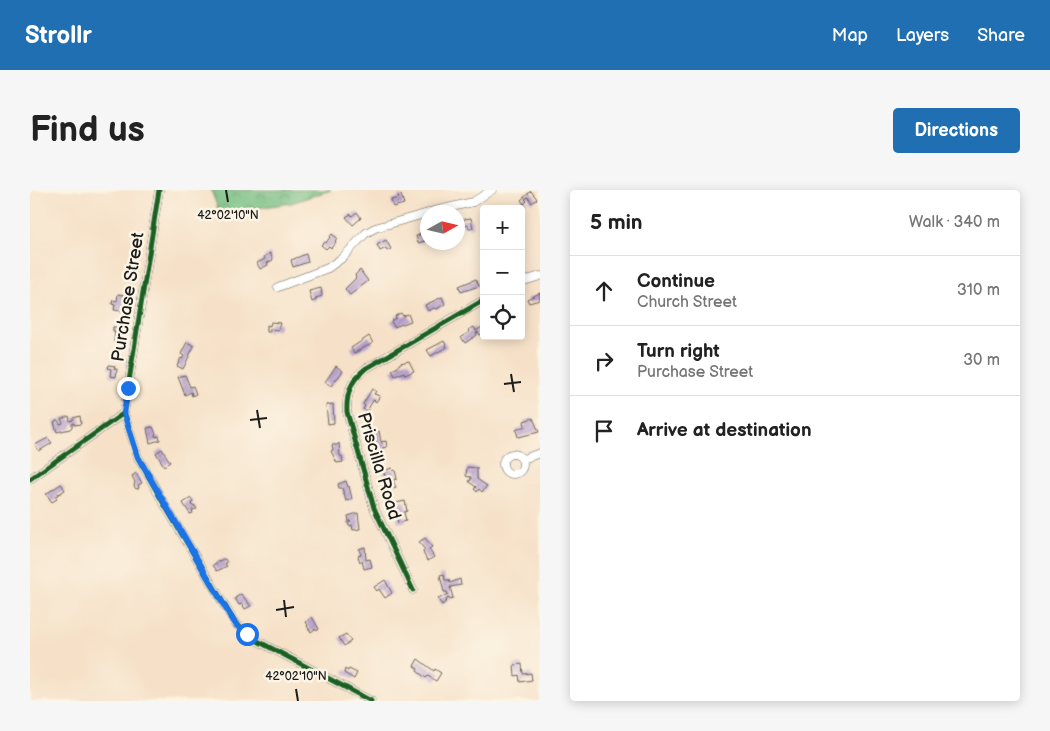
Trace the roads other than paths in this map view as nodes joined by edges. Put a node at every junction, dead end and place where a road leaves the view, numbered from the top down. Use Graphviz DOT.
graph roads {
  1 [pos="159,190"];
  2 [pos="492,190"];
  3 [pos="461,205"];
  4 [pos="420,216"];
  5 [pos="540,276"];
  6 [pos="525,281"];
  7 [pos="278,287"];
  8 [pos="480,302"];
  9 [pos="124,413"];
  10 [pos="540,453"];
  11 [pos="522,459"];
  12 [pos="30,480"];
  13 [pos="413,590"];
  14 [pos="371,701"];
  1 -- 9 [label="street, Purchase Street"];
  2 -- 3 [label="street"];
  4 -- 7 [label="street"];
  5 -- 6 [label="street"];
  8 -- 13 [label="street, Priscilla Road"];
  9 -- 12 [label="street"];
  9 -- 14 [label="street"];
  10 -- 11 [label="street"];
}
